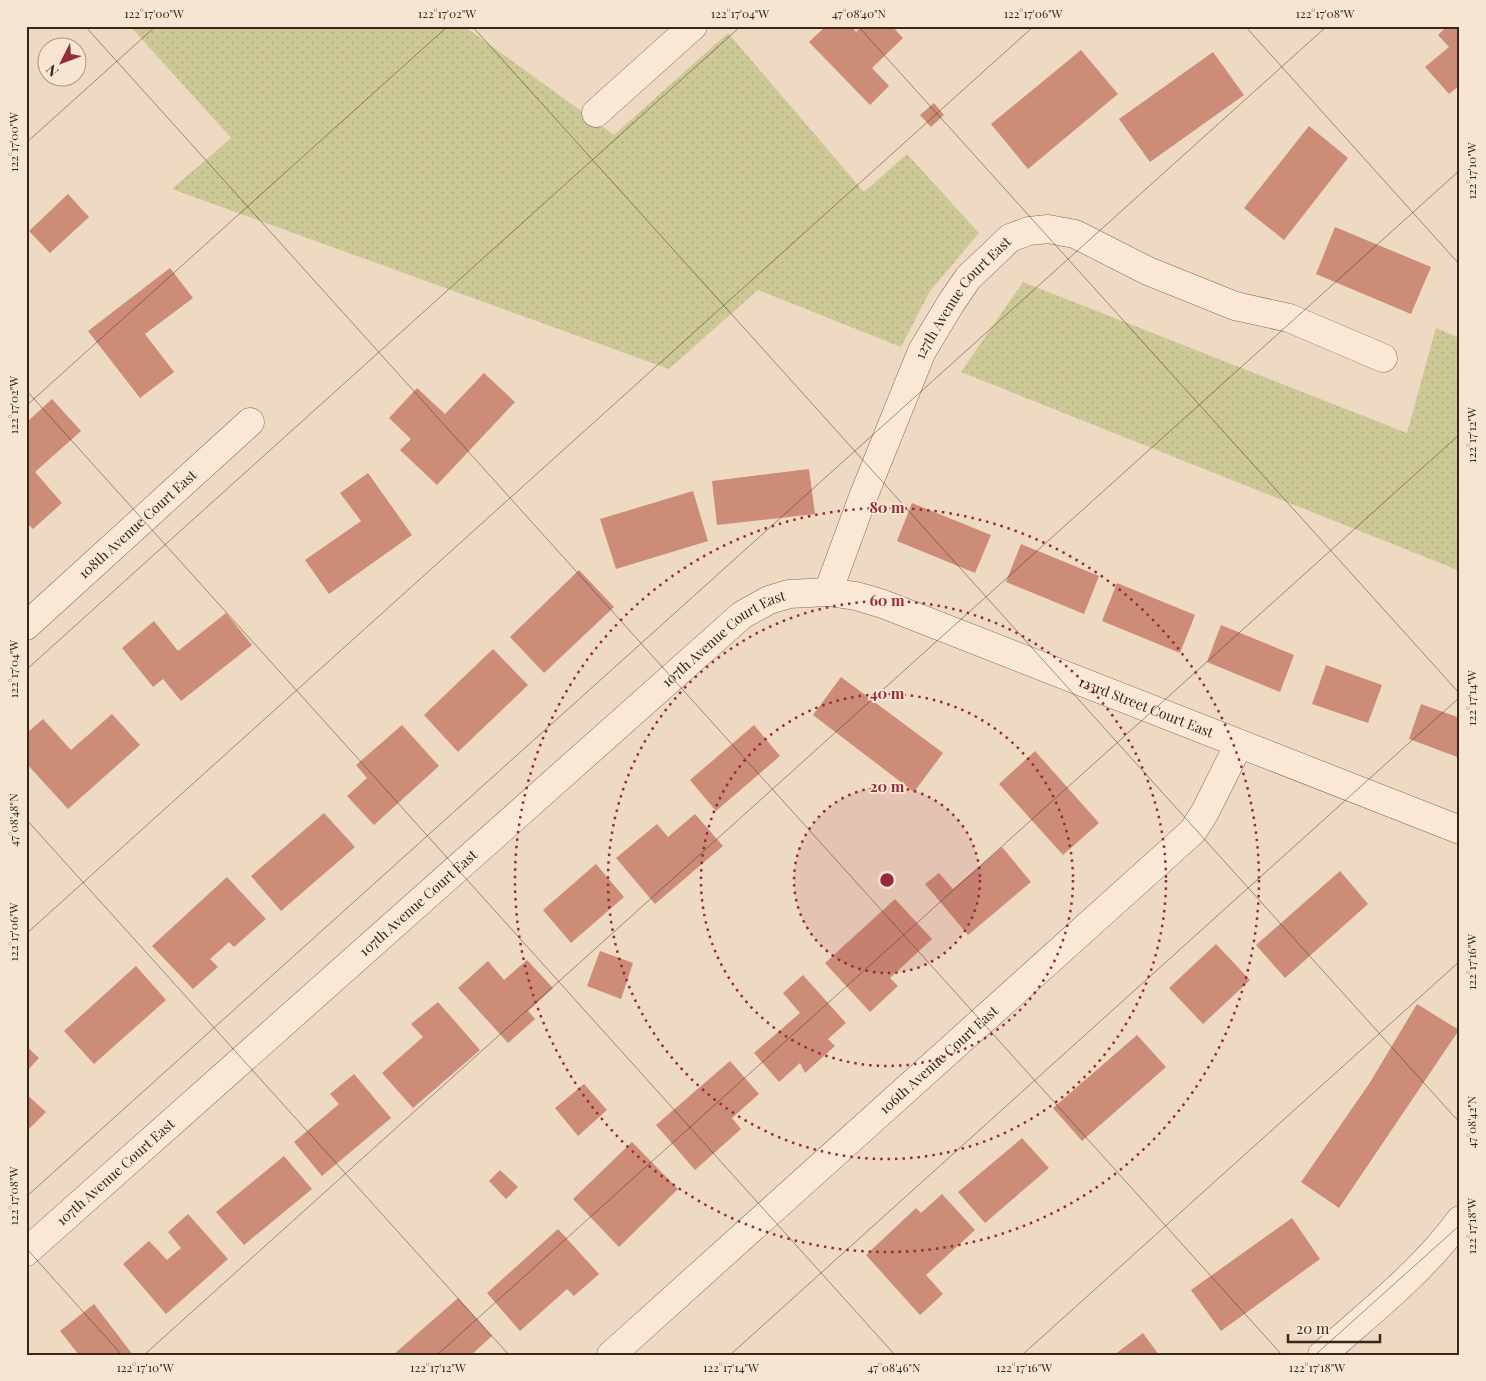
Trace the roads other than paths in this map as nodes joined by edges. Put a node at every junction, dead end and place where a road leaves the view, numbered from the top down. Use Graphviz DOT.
graph roads {
  1 [pos="693,26"];
  2 [pos="596,113"];
  3 [pos="1383,358"];
  4 [pos="250,422"];
  5 [pos="828,592"];
  6 [pos="26,626"];
  7 [pos="1239,744"];
  8 [pos="1460,830"];
  9 [pos="1460,1220"];
  10 [pos="26,1252"];
  11 [pos="611,1355"];
  12 [pos="1322,1355"];
  1 -- 2 [label="street"];
  3 -- 5 [label="street, 127th Avenue Court East"];
  4 -- 6 [label="street, 108th Avenue Court East"];
  5 -- 7 [label="street, 123rd Street Court East"];
  5 -- 10 [label="street, 107th Avenue Court East"];
  7 -- 8 [label="street, 123rd Street Court East"];
  7 -- 11 [label="street, 106th Avenue Court East"];
  9 -- 12 [label="street"];
}
